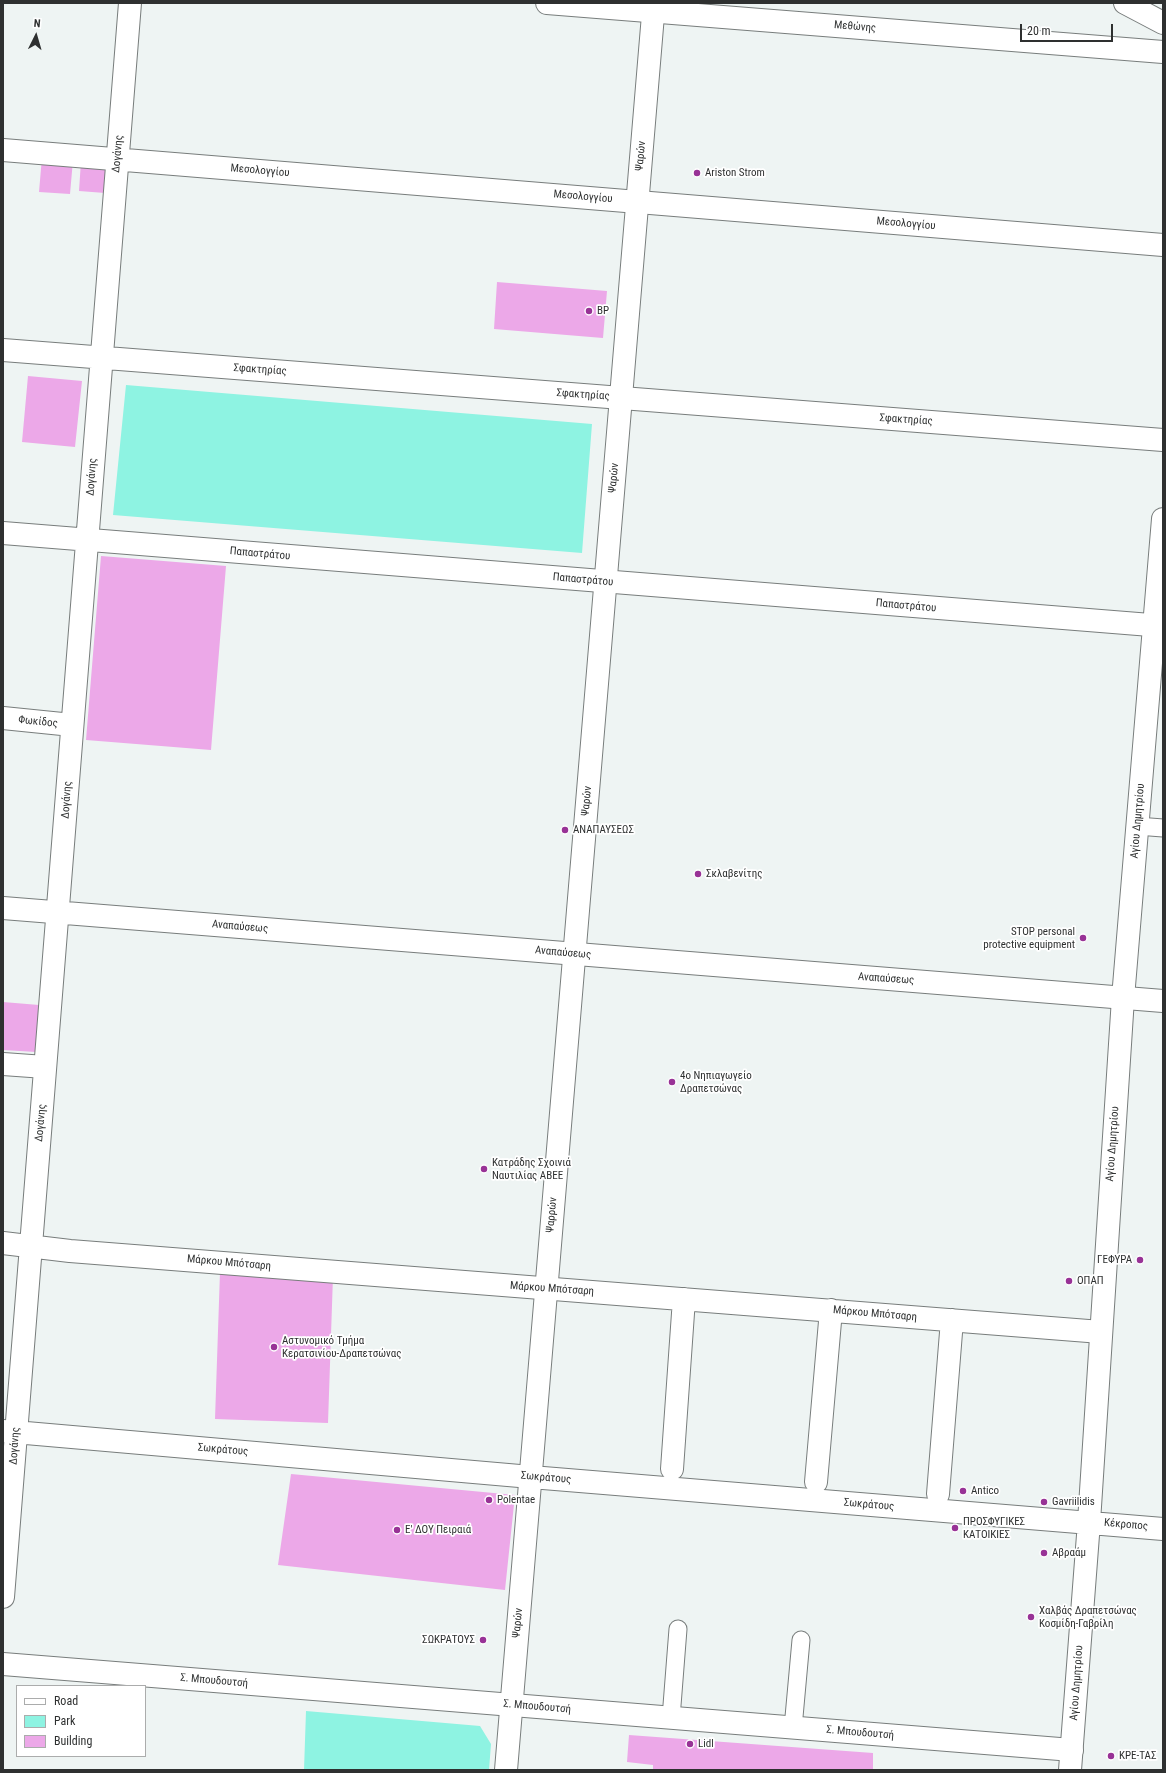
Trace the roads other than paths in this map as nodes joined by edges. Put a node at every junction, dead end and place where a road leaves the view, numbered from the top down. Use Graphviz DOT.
graph roads {
  1 [pos="130,3"];
  2 [pos="547,3"];
  3 [pos="1125,3"];
  4 [pos="654,7"];
  5 [pos="1163,23"];
  6 [pos="1163,52"];
  7 [pos="3,150"];
  8 [pos="118,159"];
  9 [pos="637,202"];
  10 [pos="1163,245"];
  11 [pos="3,350"];
  12 [pos="102,358"];
  13 [pos="620,398"];
  14 [pos="1163,440"];
  15 [pos="1163,519"];
  16 [pos="3,533"];
  17 [pos="88,540"];
  18 [pos="605,581"];
  19 [pos="1158,626"];
  20 [pos="3,718"];
  21 [pos="72,726"];
  22 [pos="1137,826"];
  23 [pos="1163,828"];
  24 [pos="3,908"];
  25 [pos="58,912"];
  26 [pos="574,954"];
  27 [pos="1123,998"];
  28 [pos="1163,1001"];
  29 [pos="3,1064"];
  30 [pos="45,1067"];
  31 [pos="3,1243"];
  32 [pos="30,1247"];
  33 [pos="546,1288"];
  34 [pos="684,1299"];
  35 [pos="831,1310"];
  36 [pos="952,1320"];
  37 [pos="1101,1332"];
  38 [pos="10,1431"];
  39 [pos="672,1469"];
  40 [pos="530,1477"];
  41 [pos="816,1482"];
  42 [pos="938,1494"];
  43 [pos="1089,1522"];
  44 [pos="1163,1529"];
  45 [pos="3,1597"];
  46 [pos="678,1629"];
  47 [pos="801,1640"];
  48 [pos="3,1664"];
  49 [pos="511,1705"];
  50 [pos="671,1718"];
  51 [pos="793,1728"];
  52 [pos="1071,1760"];
  53 [pos="506,1770"];
  1 -- 8 [label="street, Δογάνης"];
  2 -- 4 [label="street, Μεθώνης"];
  3 -- 5 [label="street"];
  4 -- 6 [label="street, Μεθώνης"];
  4 -- 9 [label="street, Ψαρών"];
  7 -- 8 [label="street, Μεσολογγίου"];
  8 -- 9 [label="street, Μεσολογγίου"];
  8 -- 12 [label="street, Δογάνης"];
  9 -- 10 [label="street, Μεσολογγίου"];
  9 -- 13 [label="street, Ψαρών"];
  11 -- 12 [label="street, Σφακτηρίας"];
  12 -- 13 [label="street, Σφακτηρίας"];
  12 -- 17 [label="street, Δογάνης"];
  13 -- 14 [label="street, Σφακτηρίας"];
  13 -- 18 [label="street, Ψαρών"];
  15 -- 19 [label="street, Αγίου Δημητρίου"];
  16 -- 17 [label="street, Παπαστράτου"];
  17 -- 18 [label="street, Παπαστράτου"];
  17 -- 21 [label="street, Δογάνης"];
  18 -- 19 [label="street, Παπαστράτου"];
  18 -- 26 [label="street, Ψαρών"];
  19 -- 22 [label="street, Αγίου Δημητρίου"];
  20 -- 21 [label="street, Φωκίδος"];
  21 -- 25 [label="street, Δογάνης"];
  22 -- 23 [label="lane"];
  22 -- 27 [label="street, Αγίου Δημητρίου"];
  24 -- 25 [label="street, Αναπαύσεως"];
  25 -- 26 [label="street, Αναπαύσεως"];
  25 -- 30 [label="street, Δογάνης"];
  26 -- 27 [label="street, Αναπαύσεως"];
  26 -- 33 [label="street, Ψαρρών"];
  27 -- 28 [label="street, Αναπαύσεως"];
  27 -- 37 [label="street, Αγίου Δημητρίου"];
  29 -- 30 [label="street"];
  30 -- 32 [label="street, Δογάνης"];
  31 -- 32 [label="street, Μάρκου Μπότσαρη"];
  32 -- 33 [label="street, Μάρκου Μπότσαρη"];
  32 -- 38 [label="street, Δογάνης"];
  33 -- 34 [label="street, Μάρκου Μπότσαρη"];
  33 -- 40 [label="street, Ψαρρών"];
  34 -- 35 [label="street, Μάρκου Μπότσαρη"];
  34 -- 39 [label="street"];
  35 -- 36 [label="street, Μάρκου Μπότσαρη"];
  35 -- 41 [label="street"];
  36 -- 37 [label="street, Μάρκου Μπότσαρη"];
  36 -- 42 [label="street"];
  37 -- 43 [label="street, Αγίου Δημητρίου"];
  38 -- 40 [label="street, Σωκράτους"];
  38 -- 45 [label="street, Δογάνης"];
  40 -- 43 [label="street, Σωκράτους"];
  40 -- 49 [label="street, Ψαρών"];
  43 -- 44 [label="street, Κέκροπος"];
  43 -- 52 [label="street, Αγίου Δημητρίου"];
  46 -- 50 [label="lane"];
  47 -- 51 [label="lane"];
  48 -- 49 [label="street, Σ. Μπουδουτσή"];
  49 -- 50 [label="street, Σ. Μπουδουτσή"];
  49 -- 53 [label="street, Ψαρών"];
  50 -- 51 [label="street, Σ. Μπουδουτσή"];
  51 -- 52 [label="street, Σ. Μπουδουτσή"];
}
